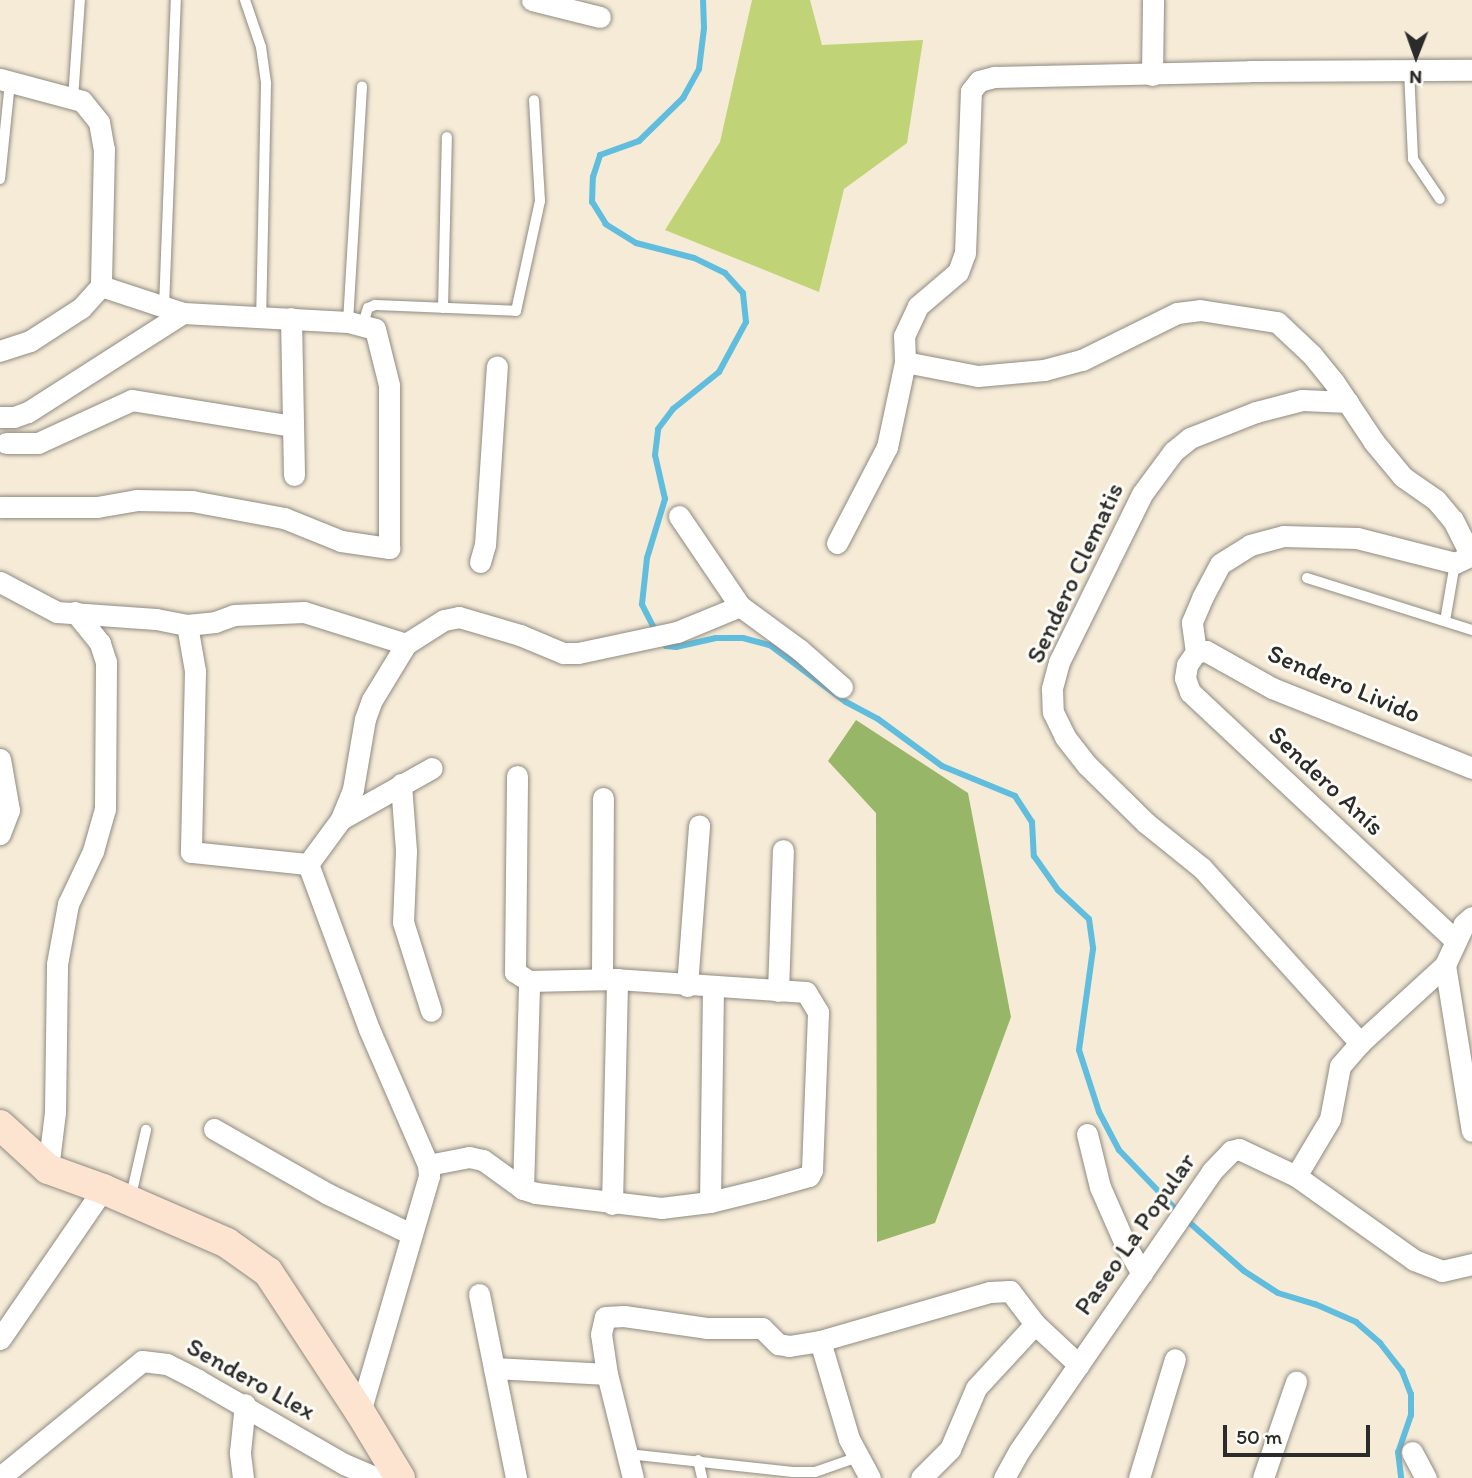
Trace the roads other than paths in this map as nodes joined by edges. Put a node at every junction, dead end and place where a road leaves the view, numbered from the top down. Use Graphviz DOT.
graph roads {
  1 [pos="80,0"];
  2 [pos="176,0"];
  3 [pos="245,0"];
  4 [pos="532,0"];
  5 [pos="1153,0"];
  6 [pos="600,17"];
  7 [pos="1409,70"];
  8 [pos="1472,70"];
  9 [pos="1152,75"];
  10 [pos="5,80"];
  11 [pos="362,86"];
  12 [pos="73,99"];
  13 [pos="534,100"];
  14 [pos="447,137"];
  15 [pos="0,178"];
  16 [pos="1440,199"];
  17 [pos="101,286"];
  18 [pos="443,308"];
  19 [pos="173,310"];
  20 [pos="261,315"];
  21 [pos="291,318"];
  22 [pos="356,323"];
  23 [pos="0,351"];
  24 [pos="905,362"];
  25 [pos="497,366"];
  26 [pos="1348,402"];
  27 [pos="0,417"];
  28 [pos="292,426"];
  29 [pos="6,443"];
  30 [pos="294,475"];
  31 [pos="0,507"];
  32 [pos="679,516"];
  33 [pos="838,543"];
  34 [pos="1466,558"];
  35 [pos="480,562"];
  36 [pos="1307,578"];
  37 [pos="0,582"];
  38 [pos="740,606"];
  39 [pos="75,612"];
  40 [pos="1445,621"];
  41 [pos="187,625"];
  42 [pos="1472,630"];
  43 [pos="406,645"];
  44 [pos="1196,652"];
  45 [pos="842,687"];
  46 [pos="0,759"];
  47 [pos="432,768"];
  48 [pos="1472,768"];
  49 [pos="517,776"];
  50 [pos="401,784"];
  51 [pos="603,798"];
  52 [pos="341,819"];
  53 [pos="699,825"];
  54 [pos="0,834"];
  55 [pos="783,850"];
  56 [pos="308,863"];
  57 [pos="1472,917"];
  58 [pos="1456,941"];
  59 [pos="1445,965"];
  60 [pos="610,979"];
  61 [pos="529,981"];
  62 [pos="687,986"];
  63 [pos="713,988"];
  64 [pos="778,991"];
  65 [pos="431,1011"];
  66 [pos="1360,1042"];
  67 [pos="0,1125"];
  68 [pos="214,1129"];
  69 [pos="146,1130"];
  70 [pos="1472,1131"];
  71 [pos="1087,1134"];
  72 [pos="428,1165"];
  73 [pos="48,1169"];
  74 [pos="1296,1176"];
  75 [pos="523,1189"];
  76 [pos="117,1196"];
  77 [pos="710,1202"];
  78 [pos="612,1203"];
  79 [pos="411,1234"];
  80 [pos="1472,1264"];
  81 [pos="1142,1273"];
  82 [pos="479,1294"];
  83 [pos="1035,1324"];
  84 [pos="0,1339"];
  85 [pos="820,1341"];
  86 [pos="1175,1359"];
  87 [pos="1079,1365"];
  88 [pos="494,1368"];
  89 [pos="607,1374"];
  90 [pos="1296,1382"];
  91 [pos="245,1405"];
  92 [pos="360,1412"];
  93 [pos="1412,1452"];
  94 [pos="628,1454"];
  95 [pos="858,1457"];
  96 [pos="698,1460"];
  97 [pos="4,1473"];
  98 [pos="243,1478"];
  99 [pos="377,1478"];
  100 [pos="400,1478"];
  101 [pos="516,1478"];
  102 [pos="633,1478"];
  103 [pos="702,1478"];
  104 [pos="870,1478"];
  105 [pos="921,1478"];
  106 [pos="1004,1478"];
  107 [pos="1139,1478"];
  108 [pos="1262,1478"];
  109 [pos="1426,1478"];
  1 -- 12 [label="lane"];
  2 -- 19 [label="lane"];
  3 -- 20 [label="lane"];
  4 -- 6 [label="street"];
  5 -- 9 [label="street"];
  7 -- 8 [label="street"];
  7 -- 9 [label="street"];
  7 -- 16 [label="lane"];
  9 -- 24 [label="street"];
  10 -- 12 [label="street"];
  10 -- 15 [label="lane"];
  11 -- 22 [label="lane"];
  12 -- 17 [label="street"];
  13 -- 18 [label="lane"];
  14 -- 18 [label="lane"];
  17 -- 19 [label="street"];
  17 -- 23 [label="street"];
  18 -- 22 [label="lane"];
  19 -- 20 [label="street"];
  19 -- 27 [label="street"];
  20 -- 21 [label="street"];
  21 -- 22 [label="street"];
  21 -- 28 [label="street"];
  22 -- 31 [label="street"];
  24 -- 26 [label="street"];
  24 -- 33 [label="street"];
  25 -- 35 [label="street"];
  26 -- 34 [label="street"];
  26 -- 66 [label="street, Sendero Clematis"];
  28 -- 29 [label="street"];
  28 -- 30 [label="street"];
  32 -- 38 [label="street"];
  34 -- 40 [label="lane"];
  34 -- 44 [label="street, Sendero Anís"];
  36 -- 40 [label="lane"];
  37 -- 39 [label="street"];
  38 -- 43 [label="street"];
  38 -- 45 [label="street"];
  39 -- 41 [label="street"];
  39 -- 73 [label="street"];
  40 -- 42 [label="lane"];
  41 -- 43 [label="street"];
  41 -- 56 [label="street"];
  43 -- 52 [label="street"];
  44 -- 48 [label="street, Sendero Livido"];
  44 -- 58 [label="street, Sendero Anís"];
  46 -- 54 [label="street"];
  47 -- 50 [label="street"];
  49 -- 61 [label="street"];
  50 -- 52 [label="street"];
  50 -- 65 [label="street"];
  51 -- 60 [label="street"];
  52 -- 56 [label="street"];
  53 -- 62 [label="street"];
  55 -- 64 [label="street"];
  56 -- 72 [label="street"];
  57 -- 58 [label="street"];
  58 -- 59 [label="street"];
  59 -- 66 [label="street"];
  59 -- 70 [label="street"];
  60 -- 61 [label="street"];
  60 -- 62 [label="street"];
  60 -- 78 [label="street"];
  61 -- 75 [label="street"];
  62 -- 63 [label="street"];
  63 -- 64 [label="street"];
  63 -- 77 [label="street"];
  64 -- 77 [label="street"];
  66 -- 74 [label="street"];
  67 -- 73 [label="main road"];
  68 -- 79 [label="street"];
  69 -- 76 [label="lane"];
  71 -- 81 [label="street"];
  72 -- 75 [label="street"];
  72 -- 79 [label="street"];
  73 -- 76 [label="main road"];
  74 -- 80 [label="street, Paseo La Popular"];
  74 -- 81 [label="street, Paseo La Popular"];
  75 -- 78 [label="street"];
  76 -- 84 [label="street"];
  76 -- 92 [label="main road"];
  77 -- 78 [label="street"];
  79 -- 92 [label="street"];
  81 -- 87 [label="street, Paseo La Popular"];
  82 -- 88 [label="street"];
  83 -- 85 [label="street"];
  83 -- 87 [label="street"];
  83 -- 105 [label="street"];
  85 -- 89 [label="street"];
  85 -- 95 [label="street"];
  86 -- 107 [label="street"];
  87 -- 106 [label="street, Paseo La Popular"];
  88 -- 89 [label="street"];
  88 -- 101 [label="street"];
  89 -- 94 [label="street"];
  90 -- 108 [label="street"];
  91 -- 97 [label="street, Sendero Llex"];
  91 -- 98 [label="street"];
  91 -- 99 [label="street, Sendero Llex"];
  92 -- 100 [label="main road"];
  93 -- 109 [label="street"];
  94 -- 96 [label="lane"];
  94 -- 102 [label="street"];
  95 -- 96 [label="lane"];
  95 -- 104 [label="street"];
  96 -- 103 [label="lane"];
}
